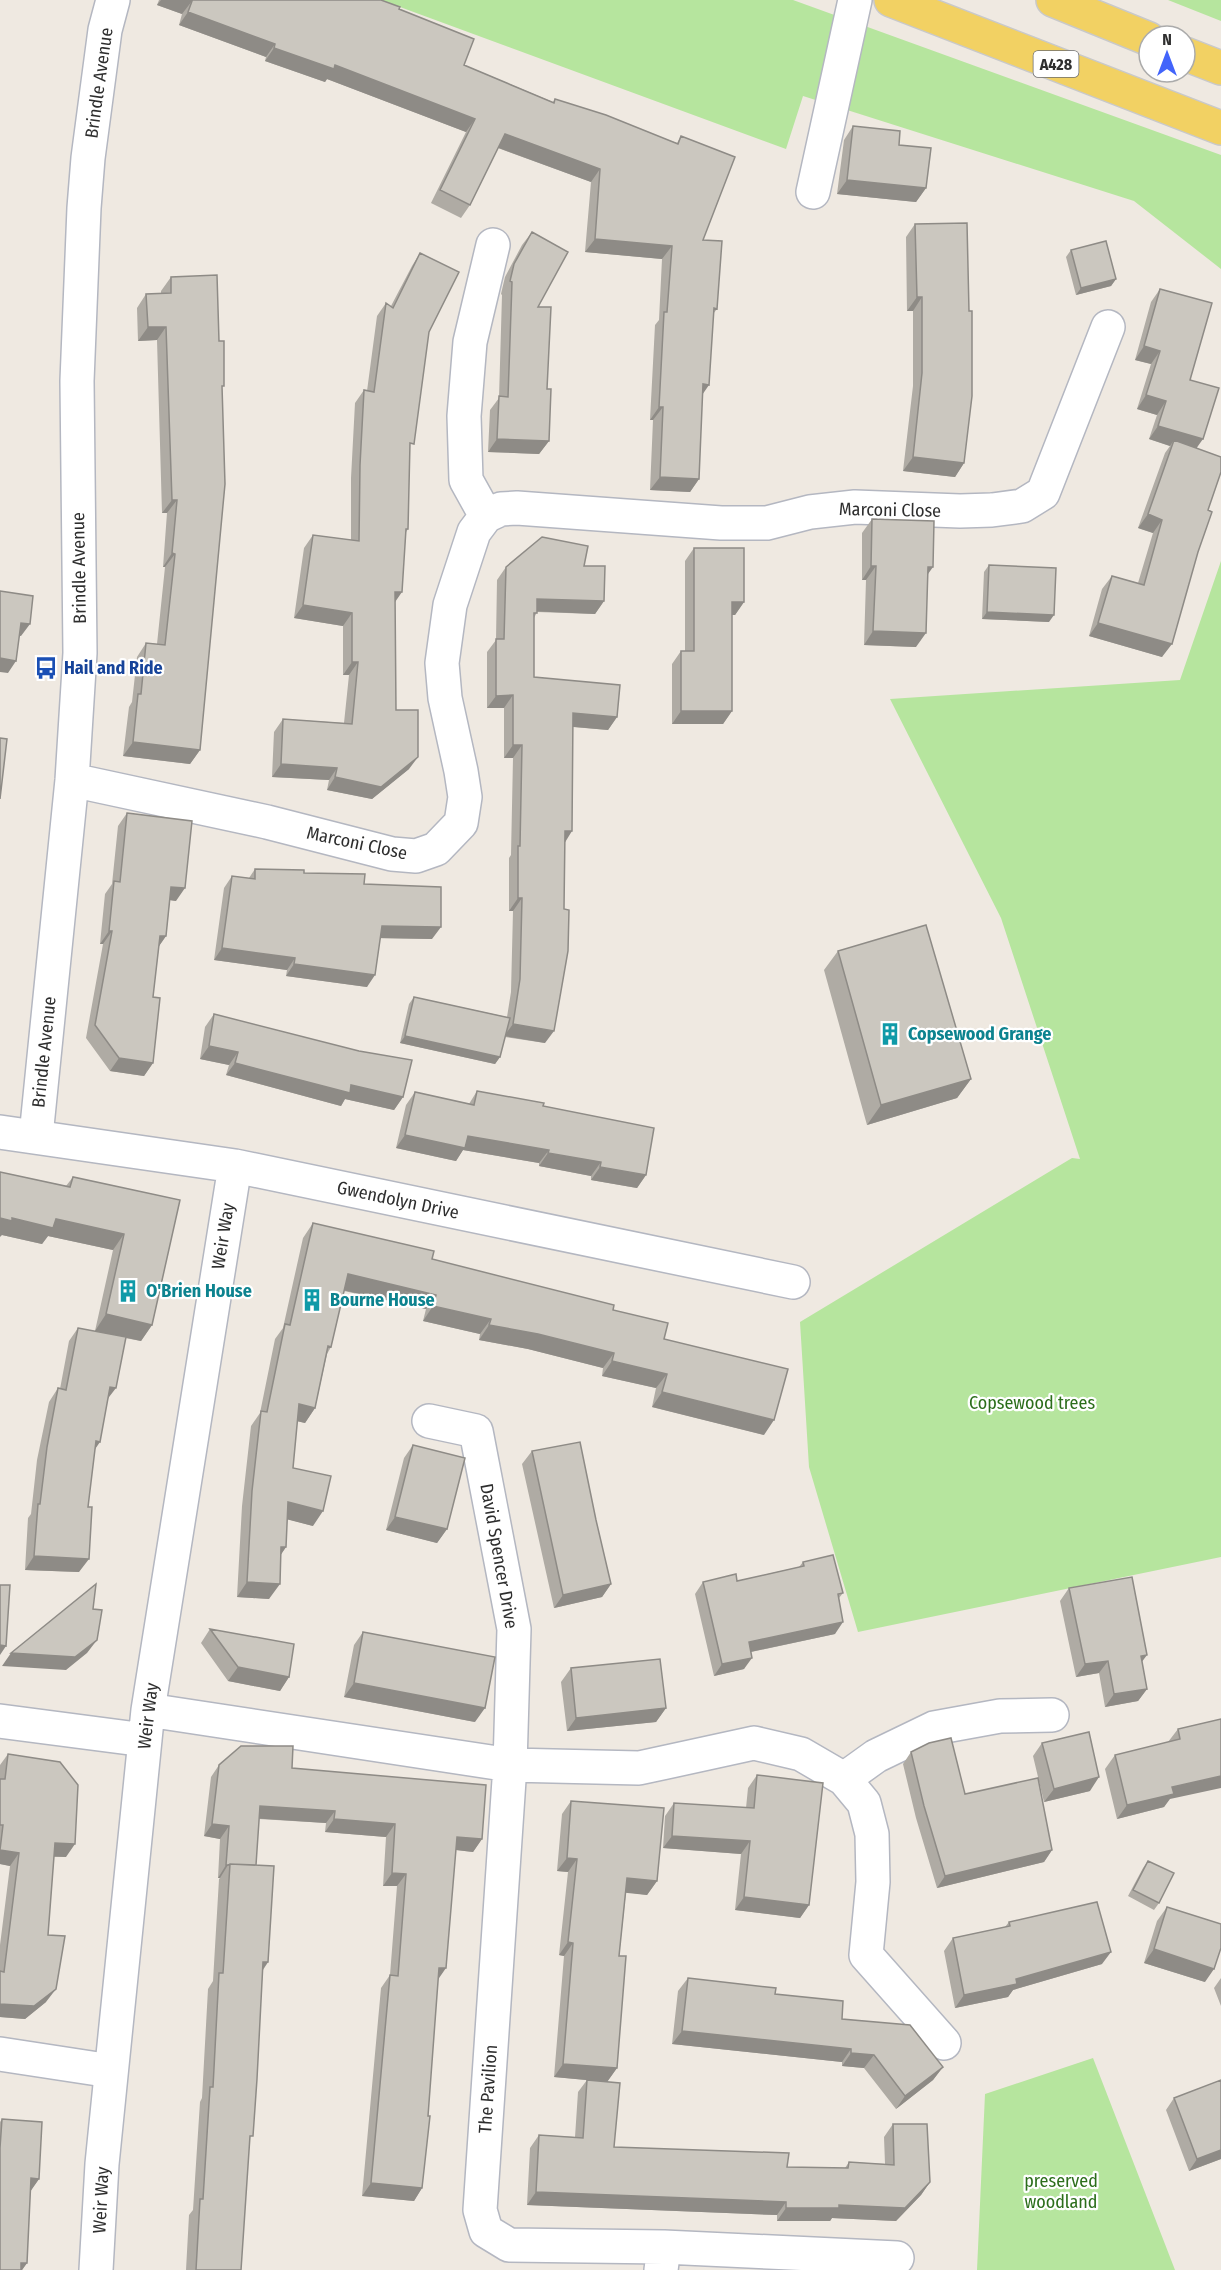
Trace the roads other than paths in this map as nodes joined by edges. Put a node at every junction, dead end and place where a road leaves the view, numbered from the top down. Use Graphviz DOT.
graph roads {
  1 [pos="113,0"];
  2 [pos="855,0"];
  3 [pos="891,0"];
  4 [pos="1053,0"];
  5 [pos="1137,34"];
  6 [pos="1197,59"];
  7 [pos="1221,68"];
  8 [pos="1221,128"];
  9 [pos="813,192"];
  10 [pos="493,245"];
  11 [pos="1108,327"];
  12 [pos="486,516"];
  13 [pos="72,780"];
  14 [pos="0,1132"];
  15 [pos="36,1136"];
  16 [pos="235,1166"];
  17 [pos="793,1282"];
  18 [pos="429,1421"];
  19 [pos="1052,1714"];
  20 [pos="0,1720"];
  21 [pos="146,1725"];
  22 [pos="510,1764"];
  23 [pos="844,1779"];
  24 [pos="944,2043"];
  25 [pos="0,2054"];
  26 [pos="111,2071"];
  27 [pos="663,2258"];
  28 [pos="897,2258"];
  29 [pos="96,2270"];
  1 -- 13 [label="street, Brindle Avenue"];
  2 -- 9 [label="street"];
  3 -- 8 [label="main road, A428"];
  4 -- 5 [label="main road"];
  6 -- 7 [label="main road"];
  10 -- 12 [label="street"];
  11 -- 12 [label="street, Marconi Close"];
  12 -- 13 [label="street, Marconi Close"];
  13 -- 15 [label="street, Brindle Avenue"];
  14 -- 15 [label="street, Gwendolyn Drive"];
  15 -- 16 [label="street, Gwendolyn Drive"];
  16 -- 17 [label="street, Gwendolyn Drive"];
  16 -- 21 [label="street, Weir Way"];
  18 -- 22 [label="street, David Spencer Drive"];
  19 -- 23 [label="street"];
  20 -- 21 [label="street"];
  21 -- 22 [label="street"];
  21 -- 26 [label="street, Weir Way"];
  22 -- 23 [label="street"];
  22 -- 27 [label="street, The Pavilion"];
  23 -- 24 [label="street"];
  25 -- 26 [label="street"];
  26 -- 29 [label="street, Weir Way"];
  27 -- 28 [label="street, The Pavilion"];
}
